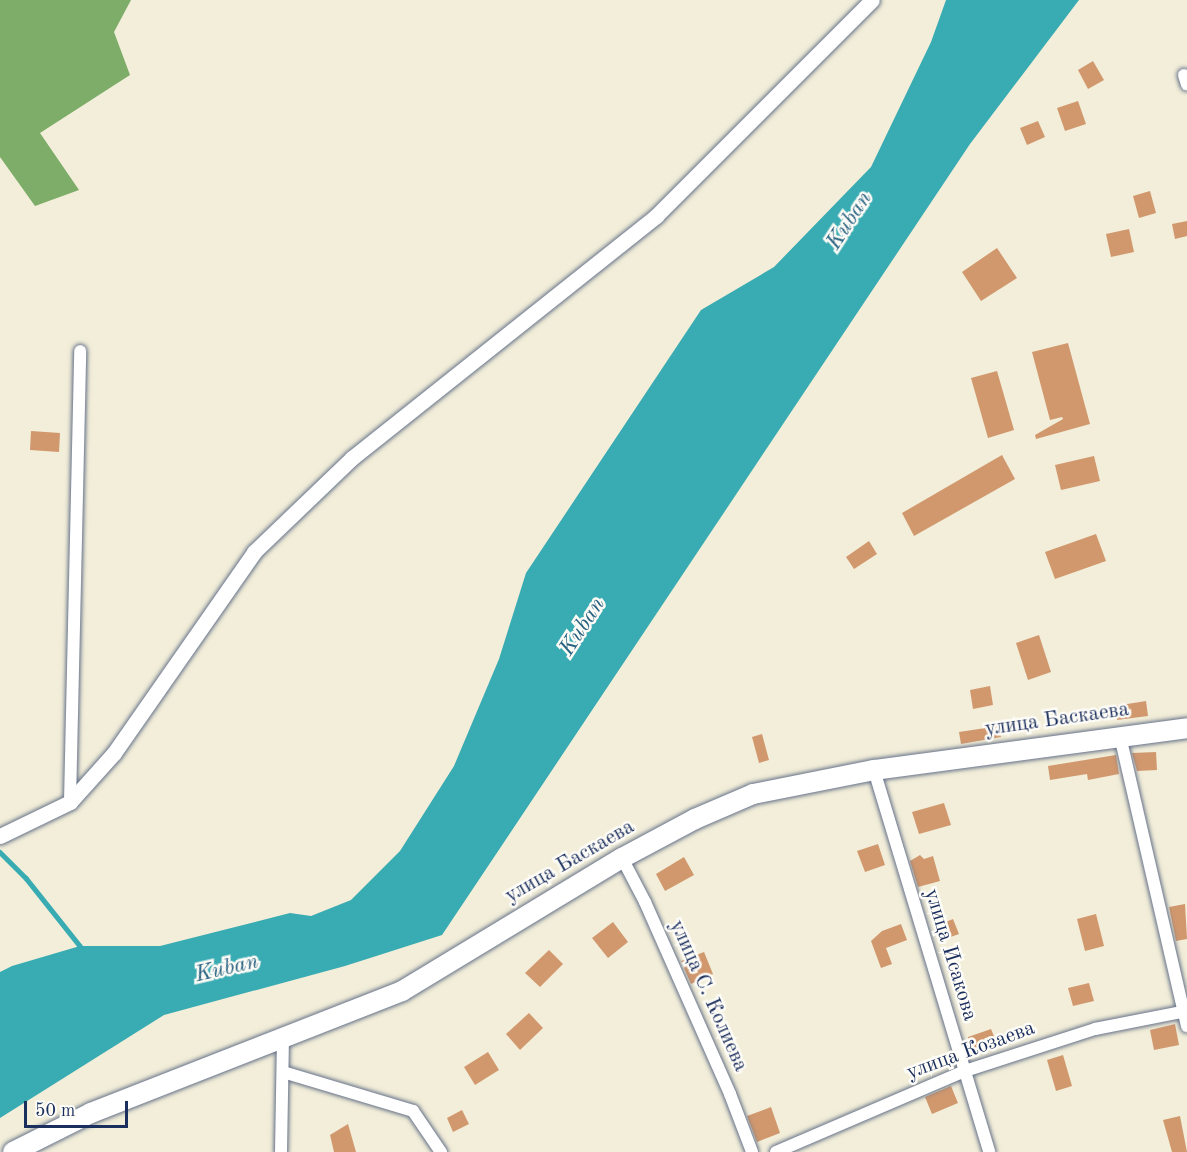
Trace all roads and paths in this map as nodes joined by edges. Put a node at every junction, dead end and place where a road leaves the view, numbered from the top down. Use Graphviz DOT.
graph roads {
  1 [pos="872,0"];
  2 [pos="80,351"];
  3 [pos="1187,728"];
  4 [pos="1120,736"];
  5 [pos="874,770"];
  6 [pos="70,802"];
  7 [pos="5,834"];
  8 [pos="622,858"];
  9 [pos="1185,1011"];
  10 [pos="1187,1026"];
  11 [pos="283,1036"];
  12 [pos="965,1071"];
  13 [pos="283,1072"];
  14 [pos="13,1152"];
  15 [pos="281,1152"];
  16 [pos="441,1152"];
  17 [pos="753,1152"];
  18 [pos="776,1152"];
  19 [pos="989,1152"];
  1 -- 6 [label="street"];
  2 -- 6 [label="street"];
  3 -- 4 [label="main road, улица Баскаева"];
  4 -- 5 [label="main road, улица Баскаева"];
  4 -- 9 [label="street"];
  5 -- 8 [label="main road, улица Баскаева"];
  5 -- 12 [label="street, улица Исакова"];
  6 -- 7 [label="street"];
  8 -- 11 [label="main road, улица Баскаева"];
  8 -- 17 [label="street, улица С. Колиева"];
  9 -- 10 [label="street"];
  9 -- 12 [label="street, улица Козаева"];
  11 -- 13 [label="street"];
  11 -- 14 [label="main road, улица Баскаева"];
  12 -- 18 [label="street, улица Козаева"];
  12 -- 19 [label="street, улица Исакова"];
  13 -- 15 [label="street"];
  13 -- 16 [label="street"];
}
